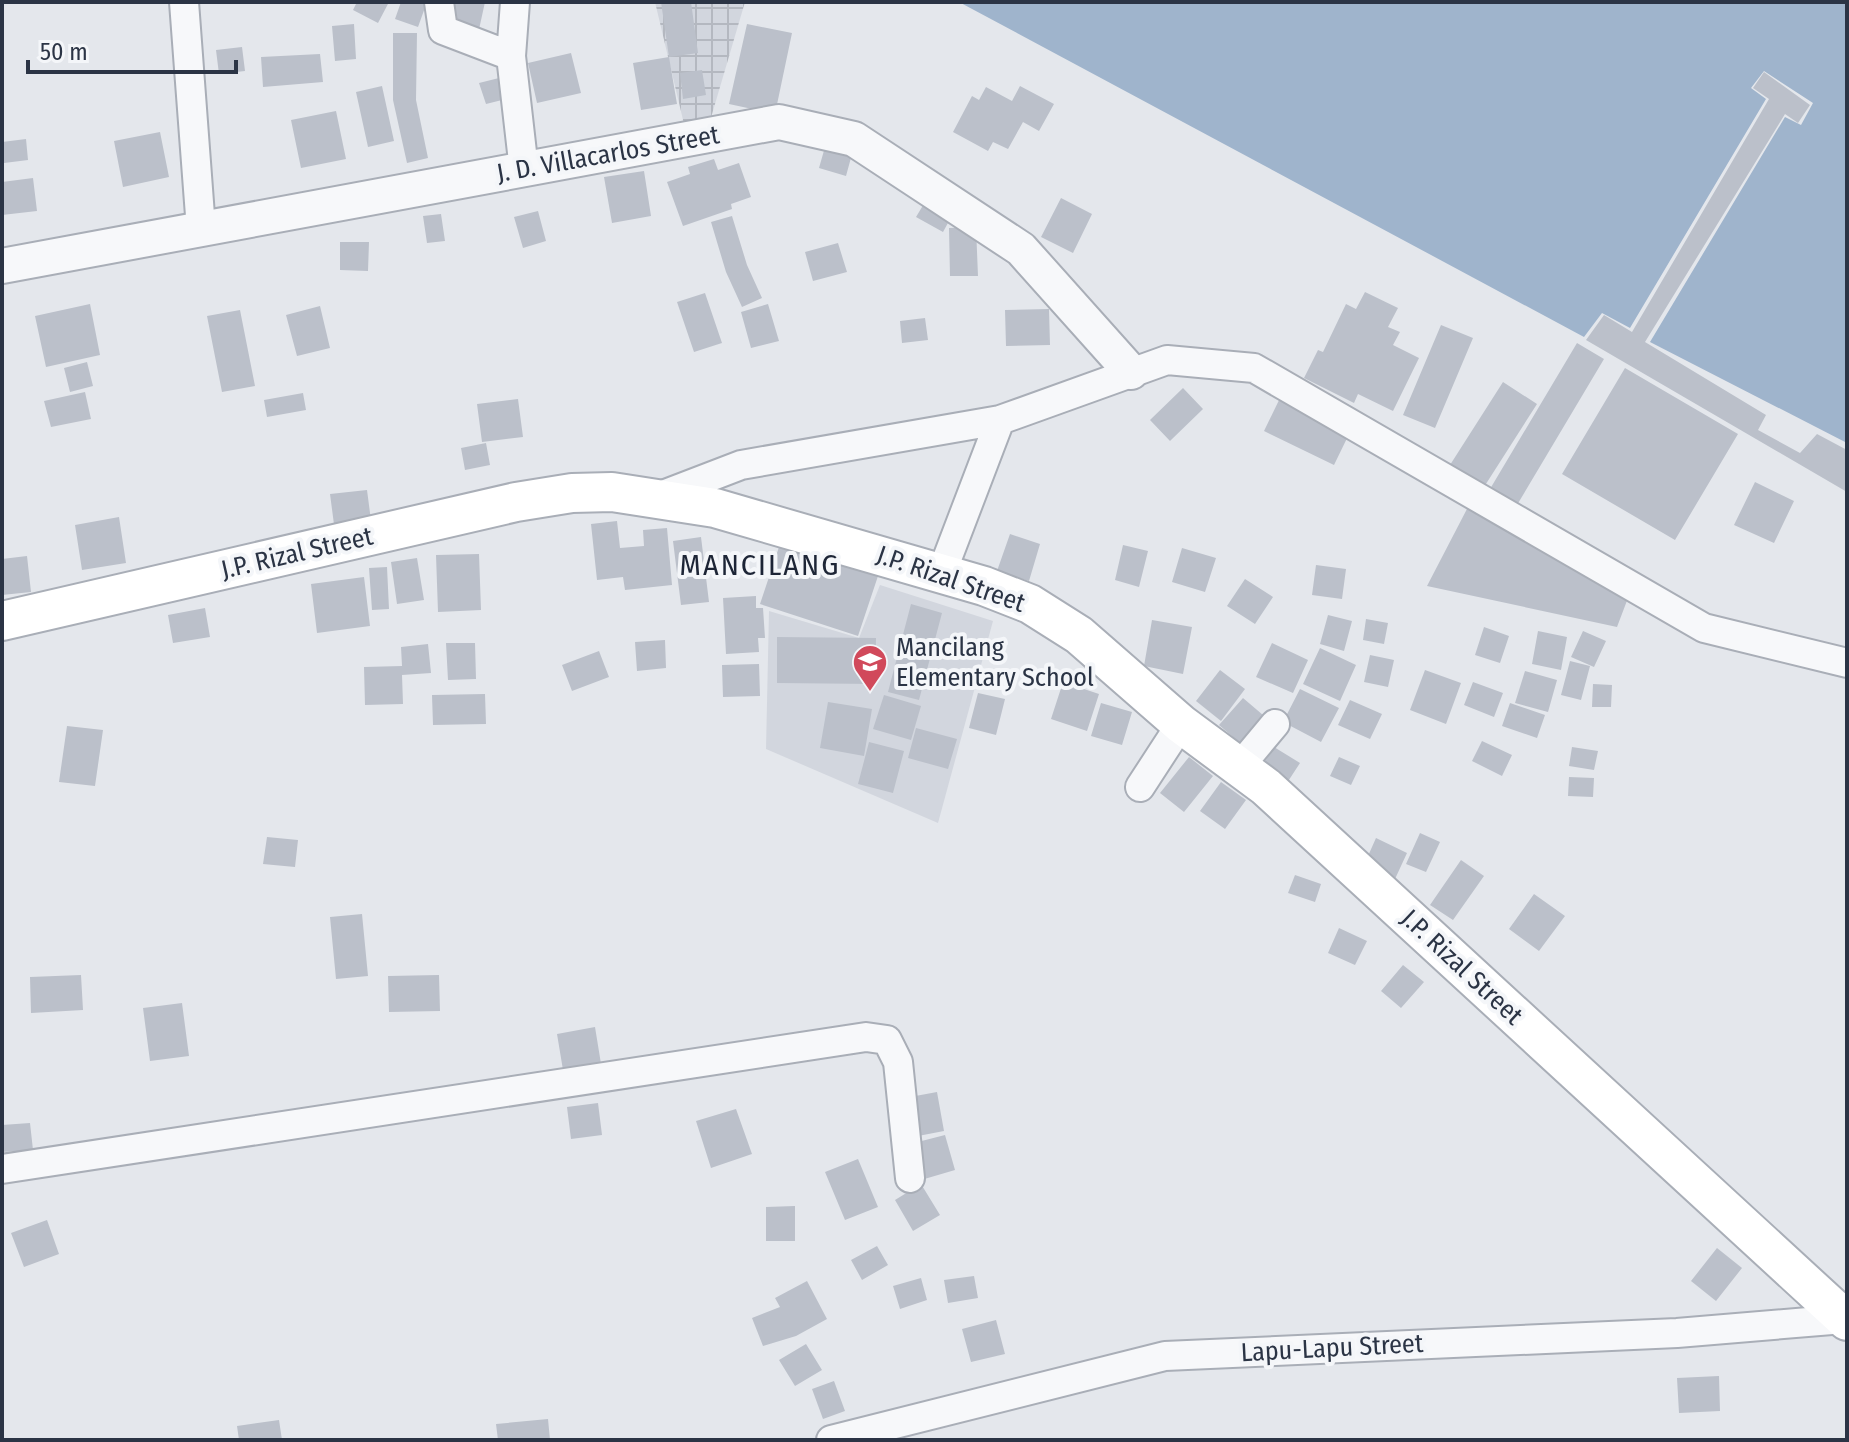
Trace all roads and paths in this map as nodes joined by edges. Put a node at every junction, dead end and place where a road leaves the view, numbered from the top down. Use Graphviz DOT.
graph roads {
  1 [pos="184,2"];
  2 [pos="439,2"];
  3 [pos="515,2"];
  4 [pos="511,56"];
  5 [pos="524,170"];
  6 [pos="201,229"];
  7 [pos="2,266"];
  8 [pos="1131,372"];
  9 [pos="1000,420"];
  10 [pos="655,498"];
  11 [pos="942,572"];
  12 [pos="2,621"];
  13 [pos="1847,663"];
  14 [pos="1181,724"];
  15 [pos="1275,724"];
  16 [pos="1240,766"];
  17 [pos="1140,787"];
  18 [pos="2,1169"];
  19 [pos="910,1178"];
  20 [pos="1846,1320"];
  21 [pos="831,1440"];
  1 -- 6 [label="street"];
  2 -- 4 [label="street"];
  3 -- 4 [label="street"];
  4 -- 5 [label="street"];
  5 -- 6 [label="street, J. D. Villacarlos Street"];
  5 -- 8 [label="street, J. D. Villacarlos Street"];
  6 -- 7 [label="street, J. D. Villacarlos Street"];
  8 -- 9 [label="street"];
  8 -- 13 [label="street"];
  9 -- 10 [label="street"];
  9 -- 11 [label="street"];
  10 -- 11 [label="main road, J.P. Rizal Street"];
  10 -- 12 [label="main road, J.P. Rizal Street"];
  11 -- 14 [label="main road, J.P. Rizal Street"];
  14 -- 16 [label="main road, J.P. Rizal Street"];
  14 -- 17 [label="street"];
  15 -- 16 [label="street"];
  16 -- 20 [label="main road, J.P. Rizal Street"];
  18 -- 19 [label="street"];
  20 -- 21 [label="street, Lapu-Lapu Street"];
}
